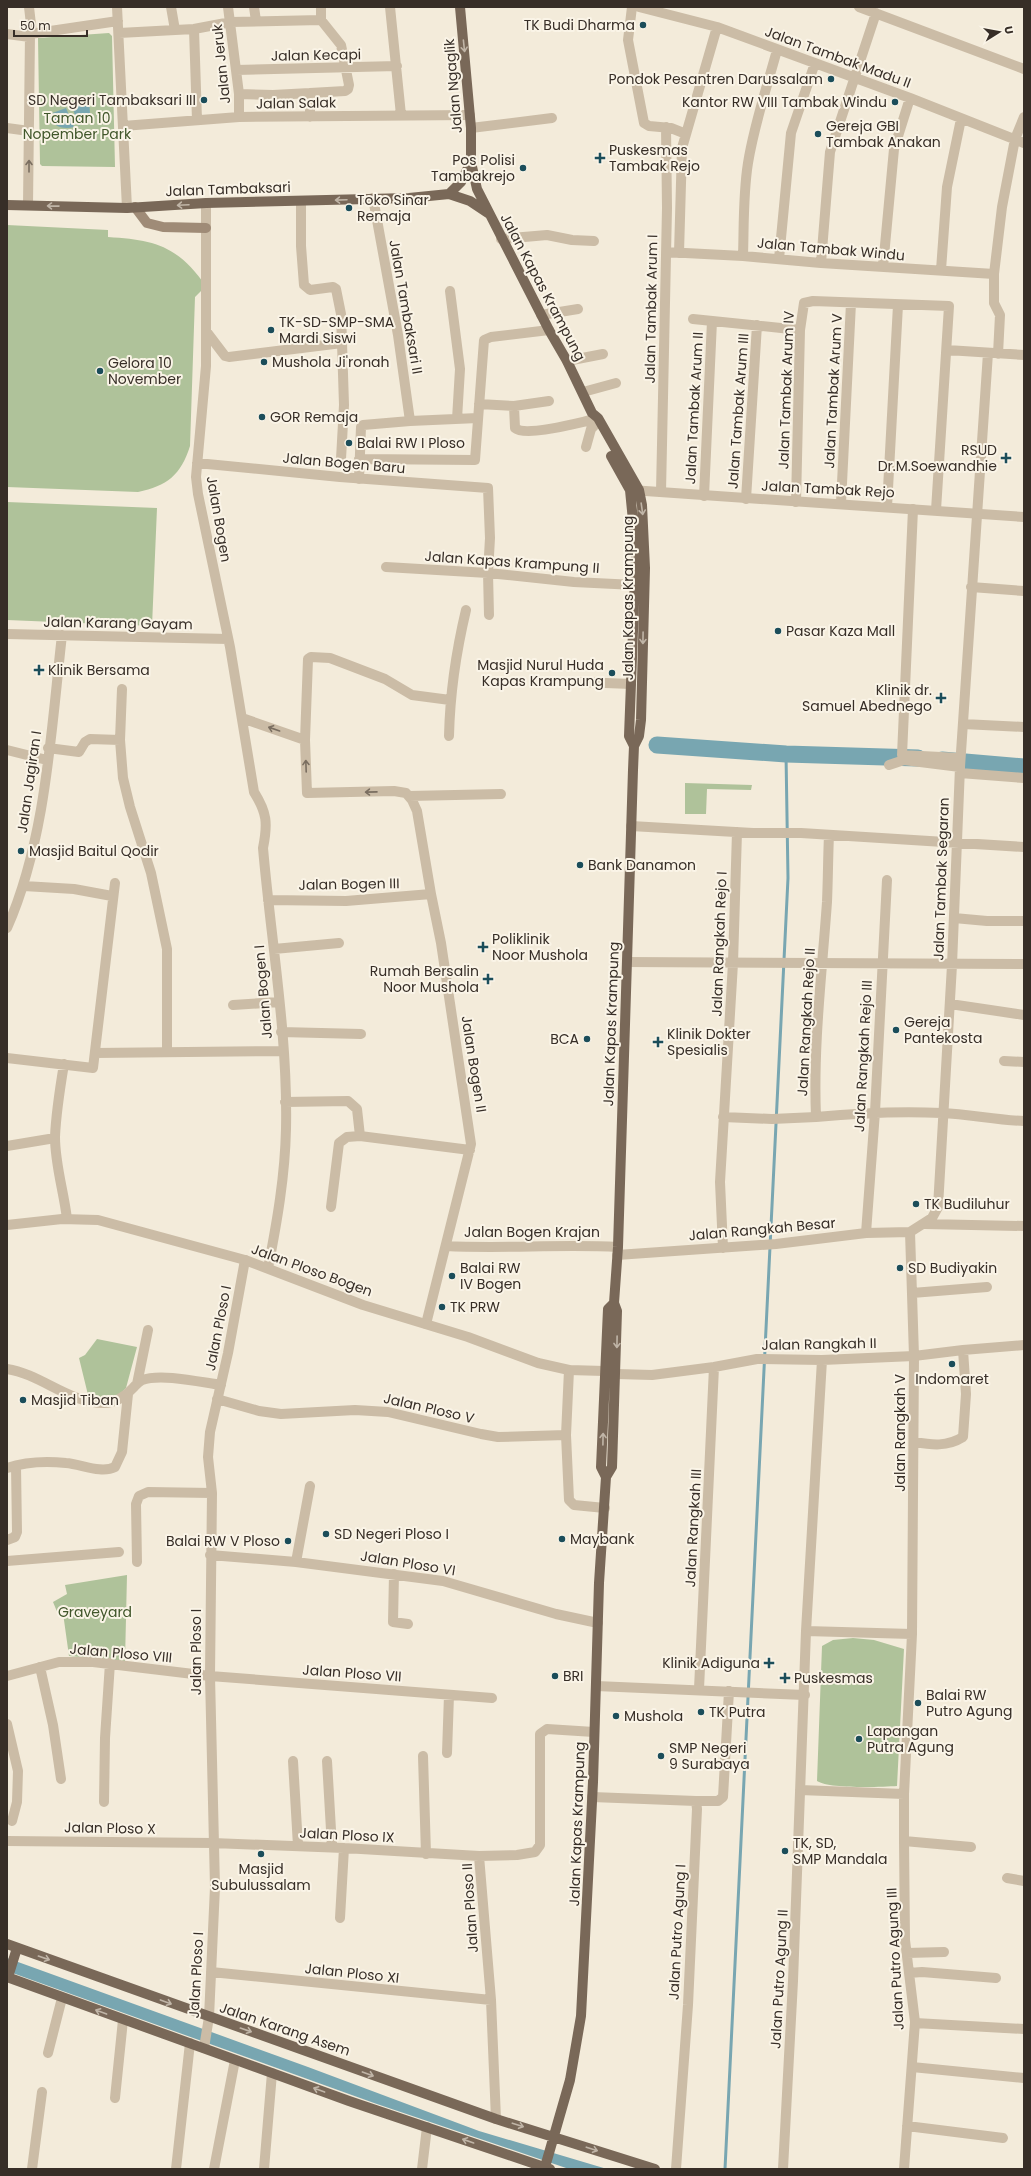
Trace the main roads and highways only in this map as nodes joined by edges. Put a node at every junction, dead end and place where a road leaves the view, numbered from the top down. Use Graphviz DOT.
graph roads {
  1 [pos="460,7"];
  2 [pos="471,162"];
  3 [pos="449,194"];
  4 [pos="7,205"];
  5 [pos="131,207"];
  6 [pos="488,214"];
  7 [pos="206,228"];
  8 [pos="634,490"];
  9 [pos="634,746"];
  10 [pos="614,1303"];
  11 [pos="606,1477"];
  12 [pos="7,1944"];
  13 [pos="17,1949"];
  14 [pos="8,1976"];
  15 [pos="555,2138"];
  16 [pos="547,2167"];
  17 [pos="655,2169"];
  1 -- 2 [label="main road, Jalan Ngaglik, one-way"];
  2 -- 3 [label="main road, Jalan Ngaglik"];
  2 -- 6 [label="main road, Jalan Ngaglik"];
  3 -- 5 [label="main road, Jalan Tambaksari, one-way"];
  3 -- 6 [label="main road, Jalan Kapas Krampung"];
  5 -- 4 [label="main road, Jalan Tambaksari, one-way"];
  5 -- 7 [label="main road"];
  6 -- 8 [label="main road, Jalan Kapas Krampung"];
  8 -- 9 [label="main road, Jalan Kapas Krampung"];
  8 -- 9 [label="main road, Jalan Kapas Krampung, one-way"];
  9 -- 10 [label="main road, Jalan Kapas Krampung"];
  10 -- 11 [label="main road, Jalan Kapas Krampung, one-way"];
  11 -- 10 [label="main road, Jalan Kapas Krampung, one-way"];
  11 -- 15 [label="main road, Jalan Kapas Krampung"];
  12 -- 13 [label="main road, Jalan Karang Asem"];
  13 -- 14 [label="main road"];
  13 -- 15 [label="main road, Jalan Karang Asem, one-way"];
  16 -- 14 [label="main road, one-way"];
  15 -- 16 [label="main road, Jalan Kapas Krampung"];
  15 -- 17 [label="main road, Jalan Karang Asem, one-way"];
}
